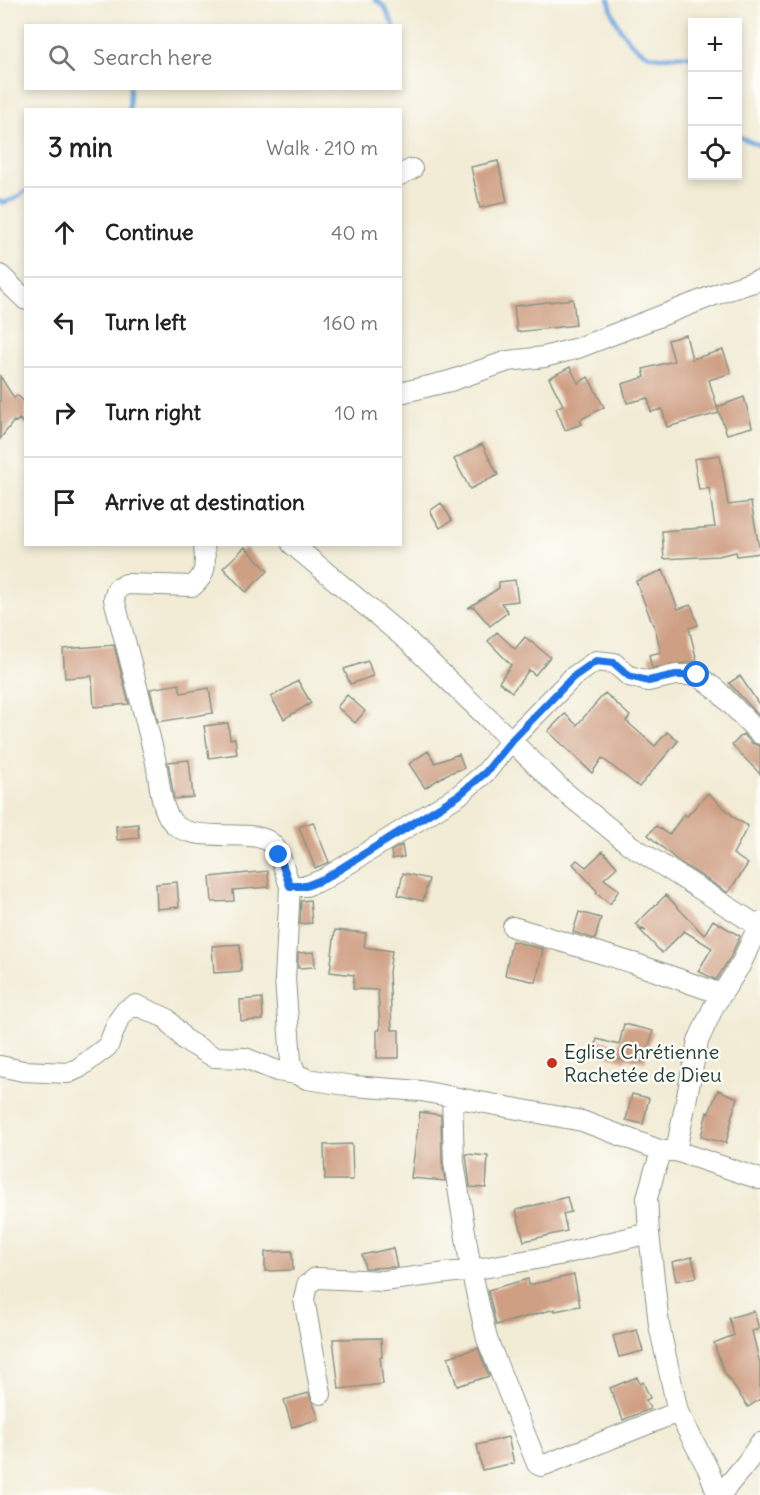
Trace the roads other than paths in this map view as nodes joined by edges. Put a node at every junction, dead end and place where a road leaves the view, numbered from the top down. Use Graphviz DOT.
graph roads {
  1 [pos="0,275"];
  2 [pos="760,280"];
  3 [pos="24,298"];
  4 [pos="402,393"];
  5 [pos="204,546"];
  6 [pos="294,546"];
  7 [pos="760,734"];
  8 [pos="512,740"];
  9 [pos="290,886"];
  10 [pos="759,925"];
  11 [pos="513,927"];
  12 [pos="721,994"];
  13 [pos="0,1066"];
  14 [pos="296,1074"];
  15 [pos="452,1097"];
  16 [pos="669,1151"];
  17 [pos="760,1179"];
  18 [pos="649,1233"];
  19 [pos="471,1270"];
  20 [pos="321,1394"];
  21 [pos="678,1412"];
  22 [pos="760,1443"];
  23 [pos="719,1495"];
  1 -- 3 [label="street"];
  2 -- 4 [label="street"];
  5 -- 9 [label="street"];
  6 -- 8 [label="street"];
  7 -- 8 [label="street"];
  8 -- 9 [label="street"];
  8 -- 10 [label="street"];
  9 -- 14 [label="street"];
  10 -- 12 [label="street"];
  11 -- 12 [label="street"];
  12 -- 16 [label="street"];
  13 -- 14 [label="street"];
  14 -- 15 [label="street"];
  15 -- 16 [label="street"];
  15 -- 19 [label="street"];
  16 -- 17 [label="street"];
  16 -- 18 [label="street"];
  18 -- 19 [label="street"];
  18 -- 21 [label="street"];
  19 -- 20 [label="street"];
  19 -- 21 [label="street"];
  21 -- 23 [label="street"];
  22 -- 23 [label="street"];
}
